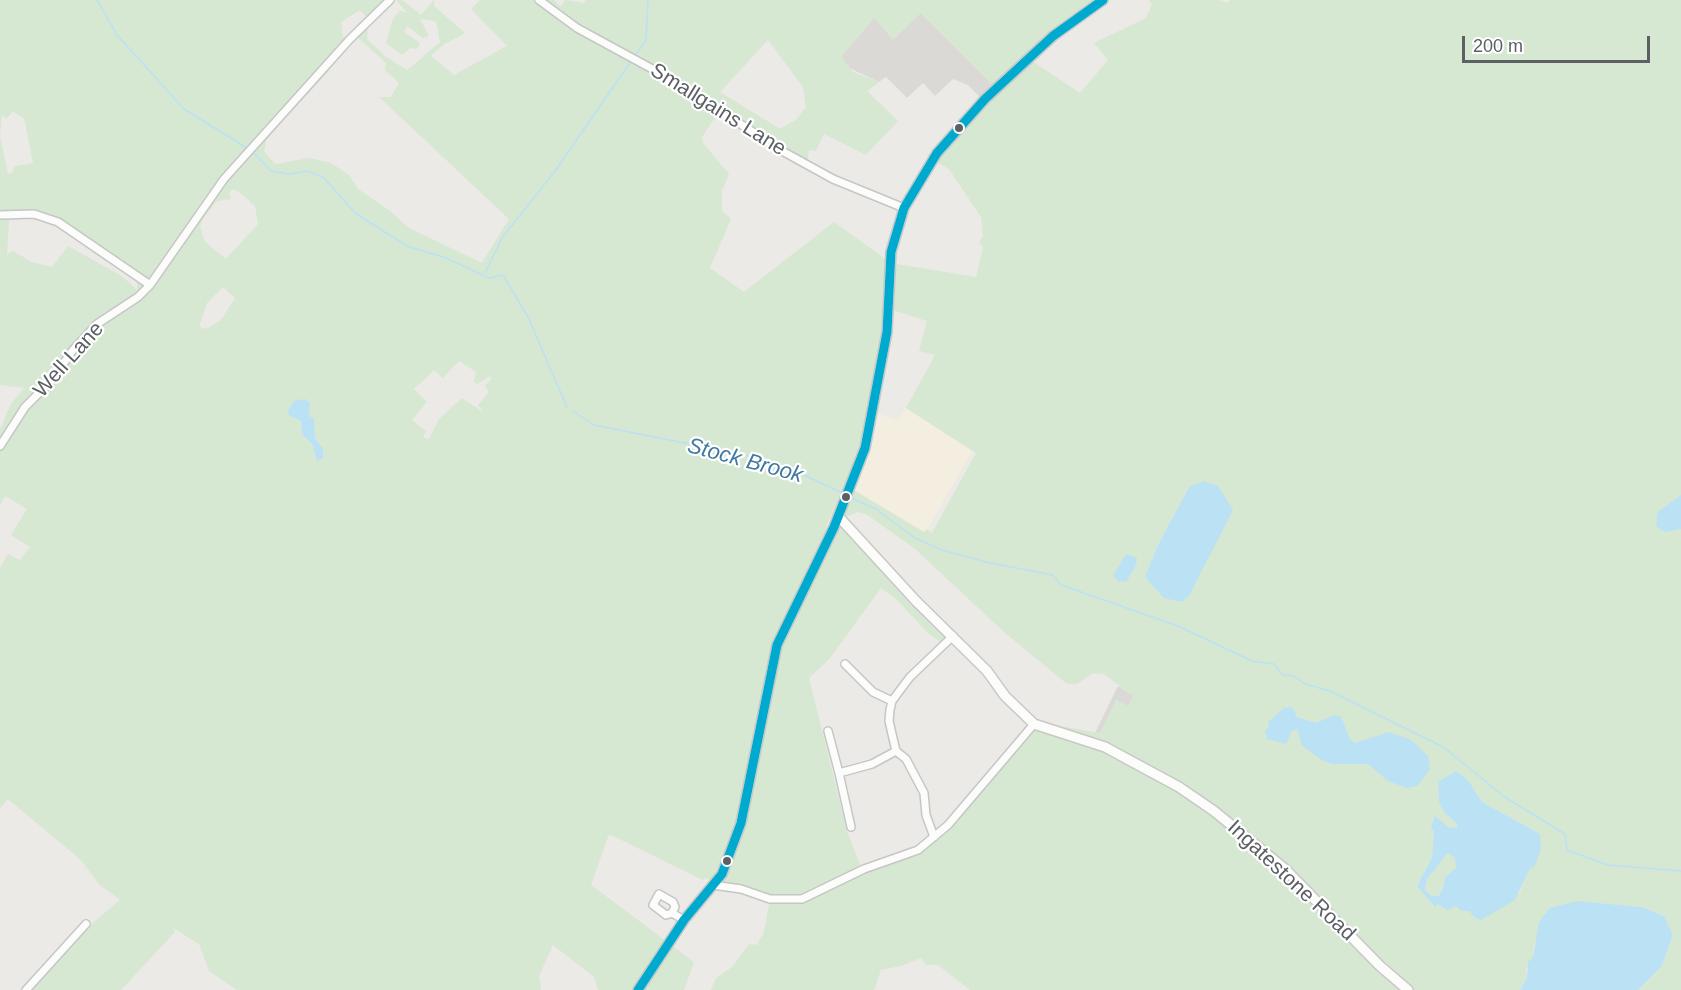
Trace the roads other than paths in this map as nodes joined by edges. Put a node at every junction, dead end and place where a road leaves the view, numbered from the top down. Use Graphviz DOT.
graph roads {
  1 [pos="390,0"];
  2 [pos="539,0"];
  3 [pos="1103,0"];
  4 [pos="904,208"];
  5 [pos="0,215"];
  6 [pos="150,285"];
  7 [pos="0,446"];
  8 [pos="838,516"];
  9 [pos="953,636"];
  10 [pos="844,664"];
  11 [pos="892,701"];
  12 [pos="1034,724"];
  13 [pos="828,732"];
  14 [pos="896,751"];
  15 [pos="839,773"];
  16 [pos="851,827"];
  17 [pos="934,837"];
  18 [pos="713,885"];
  19 [pos="672,913"];
  20 [pos="684,920"];
  21 [pos="86,924"];
  22 [pos="26,990"];
  23 [pos="638,990"];
  24 [pos="1408,990"];
  1 -- 6 [label="street"];
  2 -- 4 [label="street, Smallgains Lane"];
  3 -- 4 [label="main road"];
  4 -- 8 [label="main road"];
  5 -- 6 [label="street"];
  6 -- 7 [label="street, Well Lane"];
  8 -- 9 [label="main road, Ingatestone Road"];
  8 -- 18 [label="main road"];
  9 -- 11 [label="street"];
  9 -- 12 [label="main road, Ingatestone Road"];
  10 -- 11 [label="street"];
  11 -- 14 [label="street"];
  12 -- 17 [label="street"];
  12 -- 24 [label="main road, Ingatestone Road"];
  13 -- 15 [label="street"];
  14 -- 15 [label="street"];
  14 -- 17 [label="street"];
  15 -- 16 [label="street"];
  17 -- 18 [label="street"];
  18 -- 20 [label="main road"];
  19 -- 20 [label="street"];
  20 -- 23 [label="main road"];
  21 -- 22 [label="street"];
}
